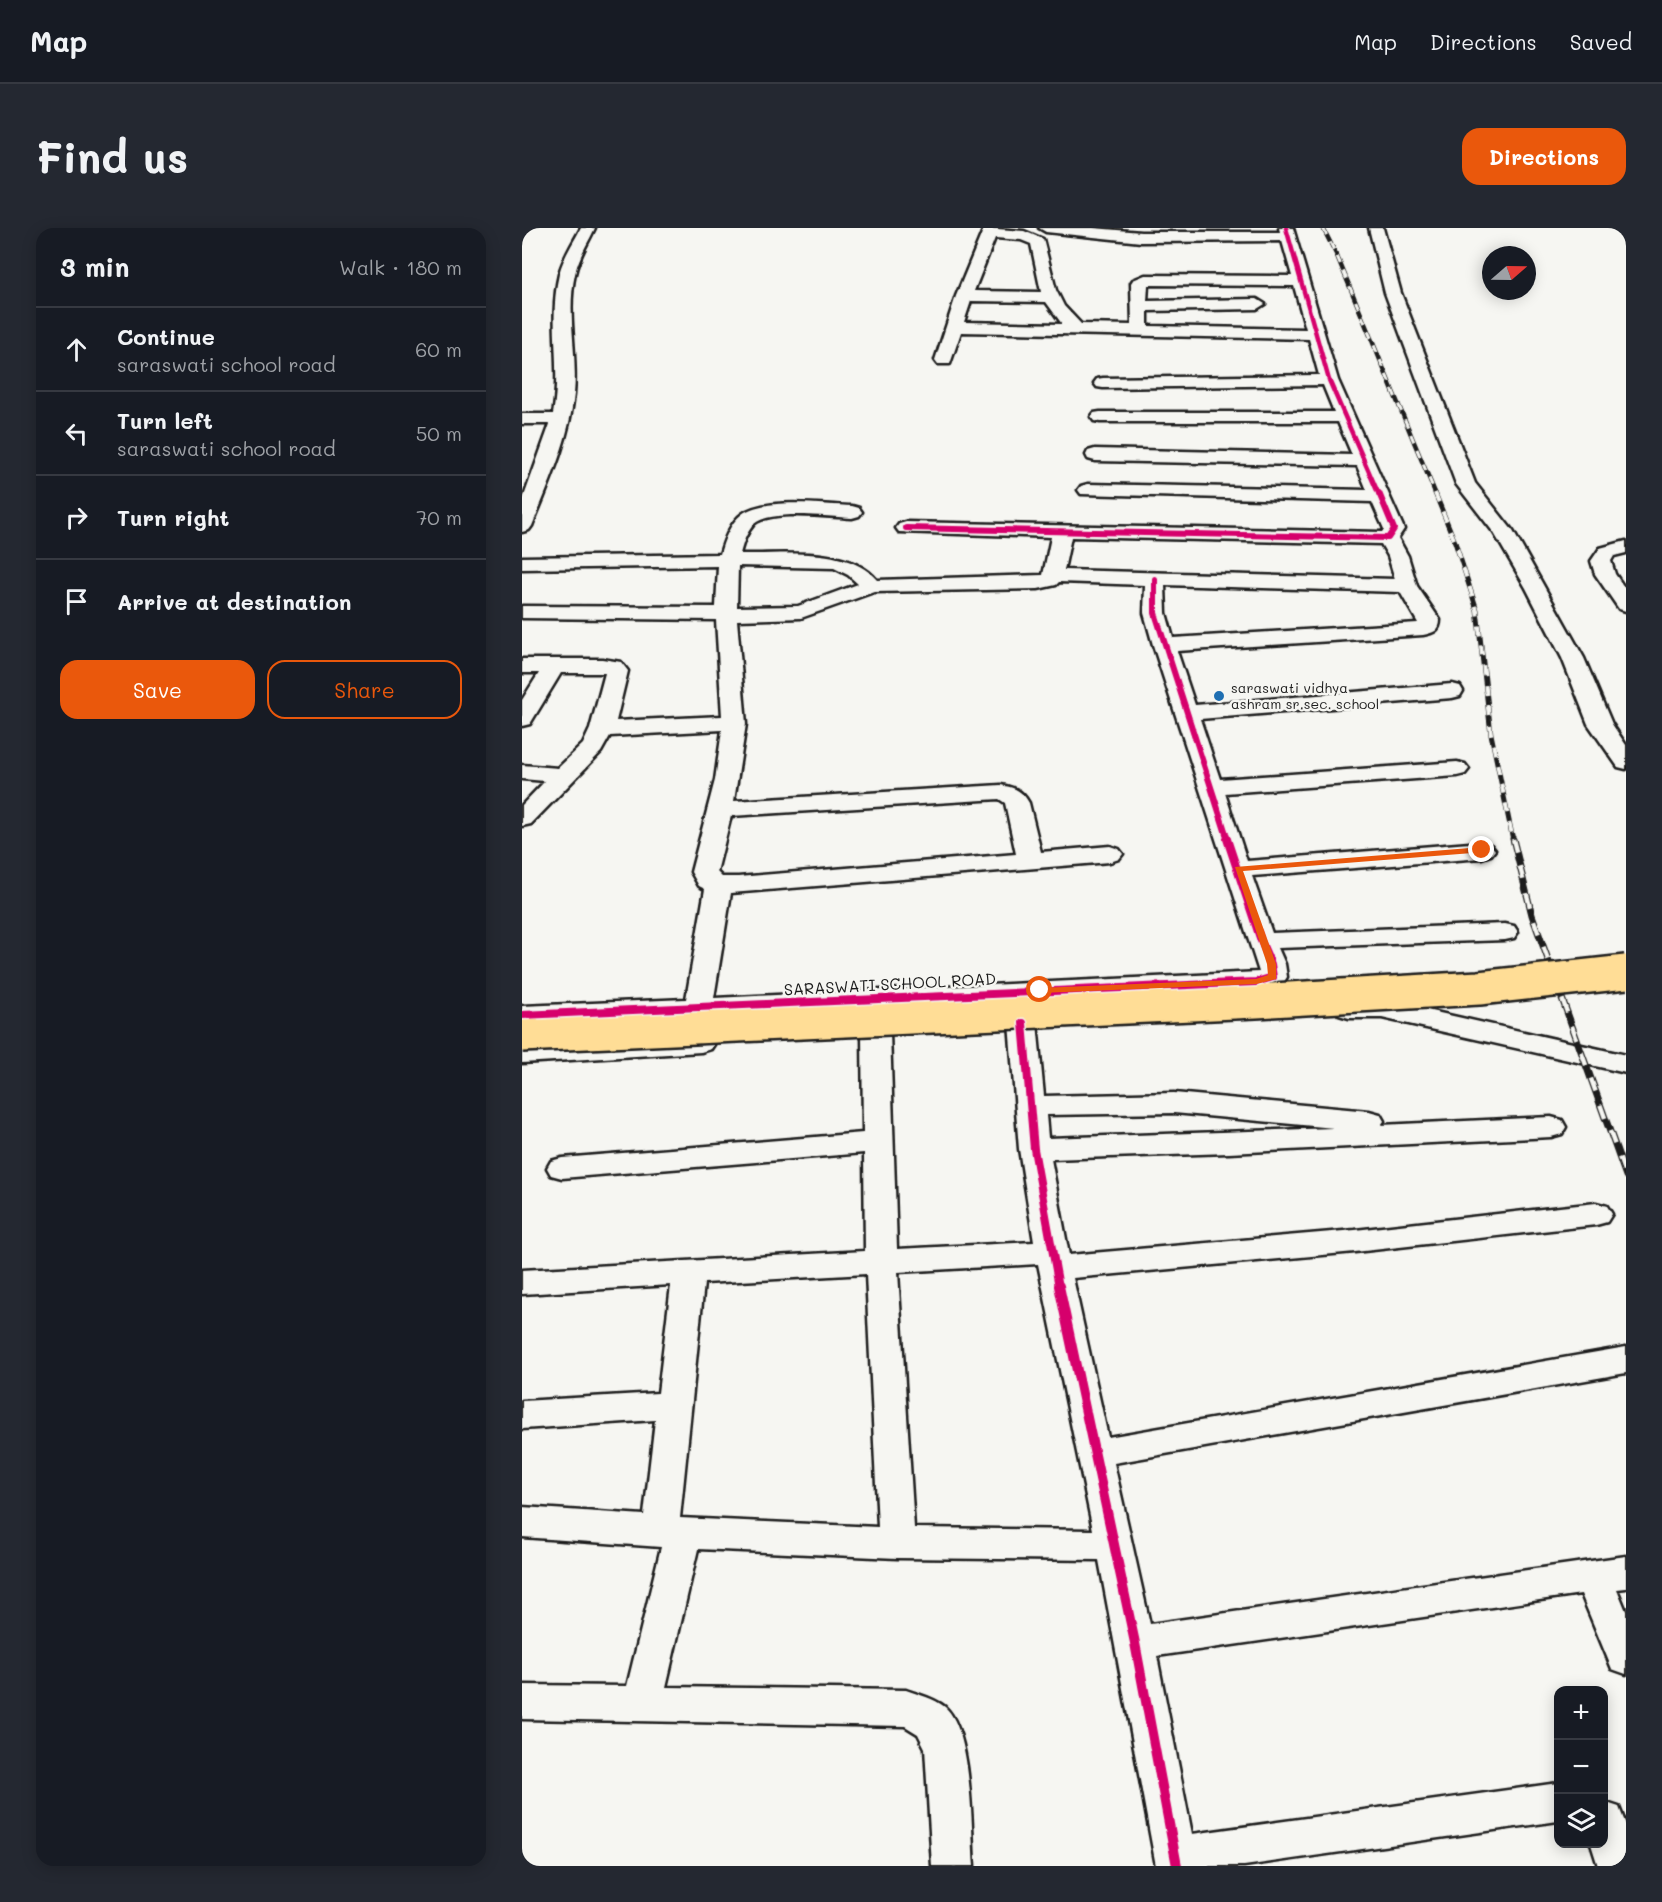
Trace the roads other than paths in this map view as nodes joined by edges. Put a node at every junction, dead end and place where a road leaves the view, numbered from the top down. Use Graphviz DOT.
graph roads {
  1 [pos="588,228"];
  2 [pos="1046,228"];
  3 [pos="1054,228"];
  4 [pos="1376,228"];
  5 [pos="990,230"];
  6 [pos="1102,231"];
  7 [pos="1287,232"];
  8 [pos="1155,233"];
  9 [pos="972,276"];
  10 [pos="993,277"];
  11 [pos="1024,278"];
  12 [pos="1045,279"];
  13 [pos="1300,281"];
  14 [pos="964,296"];
  15 [pos="1049,297"];
  16 [pos="1257,304"];
  17 [pos="1140,306"];
  18 [pos="953,327"];
  19 [pos="1076,328"];
  20 [pos="1140,330"];
  21 [pos="1316,334"];
  22 [pos="944,360"];
  23 [pos="1329,380"];
  24 [pos="1102,382"];
  25 [pos="1100,417"];
  26 [pos="1345,417"];
  27 [pos="522,419"];
  28 [pos="560,419"];
  29 [pos="1095,456"];
  30 [pos="1364,461"];
  31 [pos="1088,490"];
  32 [pos="1379,496"];
  33 [pos="852,512"];
  34 [pos="522,526"];
  35 [pos="906,528"];
  36 [pos="1062,532"];
  37 [pos="1388,538"];
  38 [pos="1626,547"];
  39 [pos="729,560"];
  40 [pos="522,563"];
  41 [pos="1053,576"];
  42 [pos="1155,579"];
  43 [pos="871,586"];
  44 [pos="1407,586"];
  45 [pos="1626,605"];
  46 [pos="522,612"];
  47 [pos="726,614"];
  48 [pos="1164,645"];
  49 [pos="522,666"];
  50 [pos="554,666"];
  51 [pos="1452,691"];
  52 [pos="1186,713"];
  53 [pos="522,719"];
  54 [pos="734,722"];
  55 [pos="602,729"];
  56 [pos="1626,762"];
  57 [pos="1457,769"];
  58 [pos="522,772"];
  59 [pos="563,776"];
  60 [pos="1211,787"];
  61 [pos="720,809"];
  62 [pos="522,819"];
  63 [pos="1482,850"];
  64 [pos="1110,854"];
  65 [pos="1030,861"];
  66 [pos="1238,869"];
  67 [pos="719,885"];
  68 [pos="1505,932"];
  69 [pos="1262,941"];
  70 [pos="1626,972"];
  71 [pos="699,1007"];
  72 [pos="522,1015"];
  73 [pos="1023,1023"];
  74 [pos="876,1032"];
  75 [pos="522,1035"];
  76 [pos="522,1054"];
  77 [pos="1626,1064"];
  78 [pos="1030,1106"];
  79 [pos="1551,1127"];
  80 [pos="1436,1132"];
  81 [pos="879,1142"];
  82 [pos="1034,1149"];
  83 [pos="562,1168"];
  84 [pos="1596,1214"];
  85 [pos="1054,1260"];
  86 [pos="881,1262"];
  87 [pos="689,1273"];
  88 [pos="522,1282"];
  89 [pos="1626,1360"];
  90 [pos="674,1405"];
  91 [pos="522,1415"];
  92 [pos="1094,1453"];
  93 [pos="522,1522"];
  94 [pos="672,1532"];
  95 [pos="897,1543"];
  96 [pos="1114,1545"];
  97 [pos="1609,1574"];
  98 [pos="1135,1643"];
  99 [pos="1626,1657"];
  100 [pos="522,1702"];
  101 [pos="642,1704"];
  102 [pos="1554,1803"];
  103 [pos="1608,1834"];
  104 [pos="1176,1861"];
  105 [pos="953,1866"];
  106 [pos="1618,1866"];
  1 -- 28 [label="street"];
  2 -- 3 [label="street"];
  3 -- 6 [label="street"];
  4 -- 56 [label="street"];
  5 -- 9 [label="street"];
  5 -- 12 [label="street"];
  6 -- 8 [label="street"];
  7 -- 8 [label="street"];
  7 -- 13 [label="street"];
  9 -- 10 [label="street"];
  9 -- 14 [label="street"];
  11 -- 12 [label="street"];
  12 -- 15 [label="street"];
  13 -- 17 [label="street"];
  13 -- 21 [label="street"];
  14 -- 15 [label="street"];
  14 -- 18 [label="street"];
  15 -- 19 [label="street"];
  16 -- 17 [label="street"];
  17 -- 20 [label="street"];
  18 -- 19 [label="street"];
  18 -- 22 [label="street"];
  19 -- 20 [label="street"];
  20 -- 21 [label="street"];
  21 -- 23 [label="street"];
  23 -- 24 [label="street"];
  23 -- 26 [label="street"];
  25 -- 26 [label="street"];
  26 -- 30 [label="street"];
  27 -- 28 [label="street"];
  28 -- 34 [label="street"];
  29 -- 30 [label="street"];
  30 -- 32 [label="street"];
  31 -- 32 [label="street"];
  32 -- 37 [label="street"];
  33 -- 39 [label="street"];
  35 -- 36 [label="street"];
  36 -- 37 [label="street"];
  36 -- 41 [label="street"];
  37 -- 44 [label="street"];
  38 -- 45 [label="street"];
  39 -- 40 [label="street"];
  39 -- 43 [label="street"];
  39 -- 47 [label="street"];
  41 -- 42 [label="street"];
  41 -- 43 [label="street"];
  42 -- 44 [label="street"];
  42 -- 48 [label="street, SARASWATI SCHOOL ROAD"];
  43 -- 47 [label="street"];
  44 -- 48 [label="street"];
  46 -- 47 [label="street"];
  47 -- 54 [label="street"];
  48 -- 52 [label="street, SARASWATI SCHOOL ROAD"];
  49 -- 50 [label="street"];
  50 -- 53 [label="street"];
  50 -- 55 [label="street"];
  51 -- 52 [label="street"];
  52 -- 60 [label="street, SARASWATI SCHOOL ROAD"];
  54 -- 55 [label="street"];
  54 -- 61 [label="street"];
  55 -- 59 [label="street"];
  57 -- 60 [label="street"];
  58 -- 59 [label="street"];
  59 -- 62 [label="street"];
  60 -- 66 [label="street, SARASWATI SCHOOL ROAD"];
  61 -- 65 [label="street"];
  61 -- 67 [label="street"];
  63 -- 66 [label="street"];
  64 -- 65 [label="street"];
  65 -- 67 [label="street"];
  66 -- 69 [label="street, SARASWATI SCHOOL ROAD"];
  67 -- 71 [label="street"];
  68 -- 69 [label="street"];
  69 -- 71 [label="street, SARASWATI SCHOOL ROAD"];
  70 -- 75 [label="highway, bridge"];
  71 -- 72 [label="street, SARASWATI SCHOOL ROAD"];
  73 -- 74 [label="street"];
  73 -- 77 [label="street"];
  73 -- 78 [label="street"];
  74 -- 76 [label="street"];
  74 -- 81 [label="street"];
  78 -- 80 [label="street"];
  78 -- 82 [label="street"];
  79 -- 80 [label="street"];
  80 -- 82 [label="street"];
  81 -- 83 [label="street"];
  81 -- 86 [label="street"];
  82 -- 85 [label="street"];
  84 -- 85 [label="street"];
  85 -- 86 [label="street"];
  85 -- 92 [label="street"];
  86 -- 87 [label="street"];
  86 -- 95 [label="street"];
  87 -- 88 [label="street"];
  87 -- 90 [label="street"];
  89 -- 92 [label="street"];
  90 -- 91 [label="street"];
  90 -- 94 [label="street"];
  92 -- 96 [label="street"];
  93 -- 94 [label="street"];
  94 -- 95 [label="street"];
  94 -- 101 [label="street"];
  95 -- 96 [label="street"];
  96 -- 98 [label="street"];
  97 -- 98 [label="street"];
  97 -- 99 [label="street"];
  98 -- 104 [label="street"];
  100 -- 101 [label="street"];
  101 -- 105 [label="street"];
  102 -- 104 [label="street"];
  103 -- 106 [label="street"];
}
